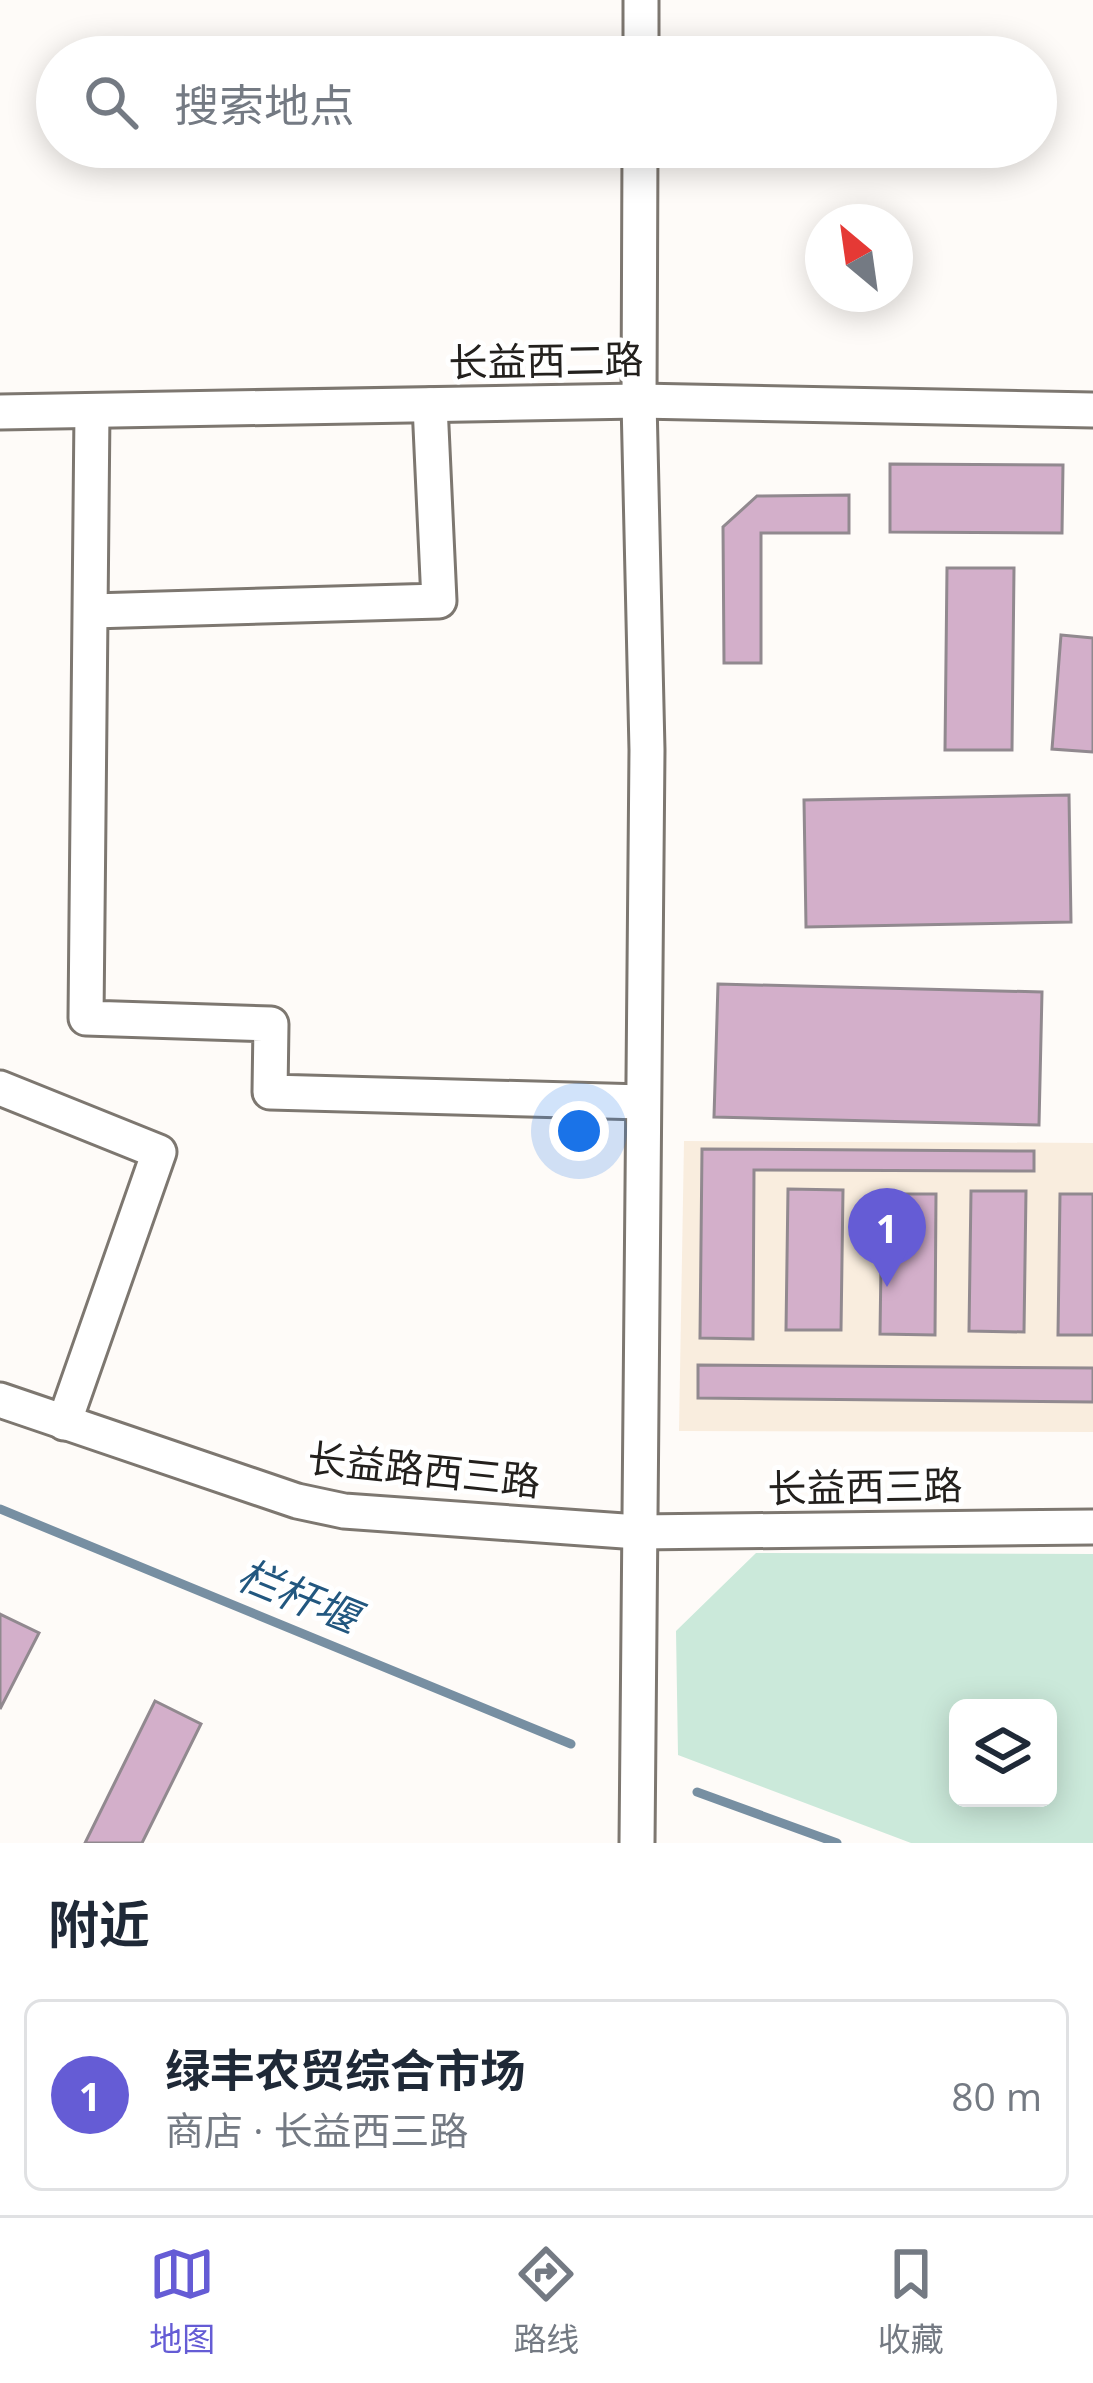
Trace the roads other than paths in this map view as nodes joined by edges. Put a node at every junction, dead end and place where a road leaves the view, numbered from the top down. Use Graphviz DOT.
graph roads {
  1 [pos="641,0"];
  2 [pos="641,36"];
  3 [pos="640,168"];
  4 [pos="639,401"];
  5 [pos="430,404"];
  6 [pos="1093,410"];
  7 [pos="92,411"];
  8 [pos="0,412"];
  9 [pos="92,611"];
  10 [pos="0,1088"];
  11 [pos="644,1102"];
  12 [pos="0,1400"];
  13 [pos="64,1423"];
  14 [pos="1093,1526"];
  15 [pos="638,1532"];
  16 [pos="638,1843"];
  1 -- 2 [label="street"];
  3 -- 4 [label="street"];
  4 -- 5 [label="street, 长益西二路"];
  4 -- 6 [label="street, 长益西二路"];
  4 -- 11 [label="street"];
  5 -- 7 [label="street, 长益西二路"];
  5 -- 9 [label="street"];
  7 -- 8 [label="street, 长益西二路"];
  7 -- 9 [label="street"];
  9 -- 11 [label="street"];
  10 -- 13 [label="street"];
  11 -- 15 [label="street"];
  12 -- 13 [label="street, 长益路西三路"];
  13 -- 15 [label="street, 长益路西三路"];
  14 -- 15 [label="street, 长益西三路"];
  15 -- 16 [label="street"];
}
